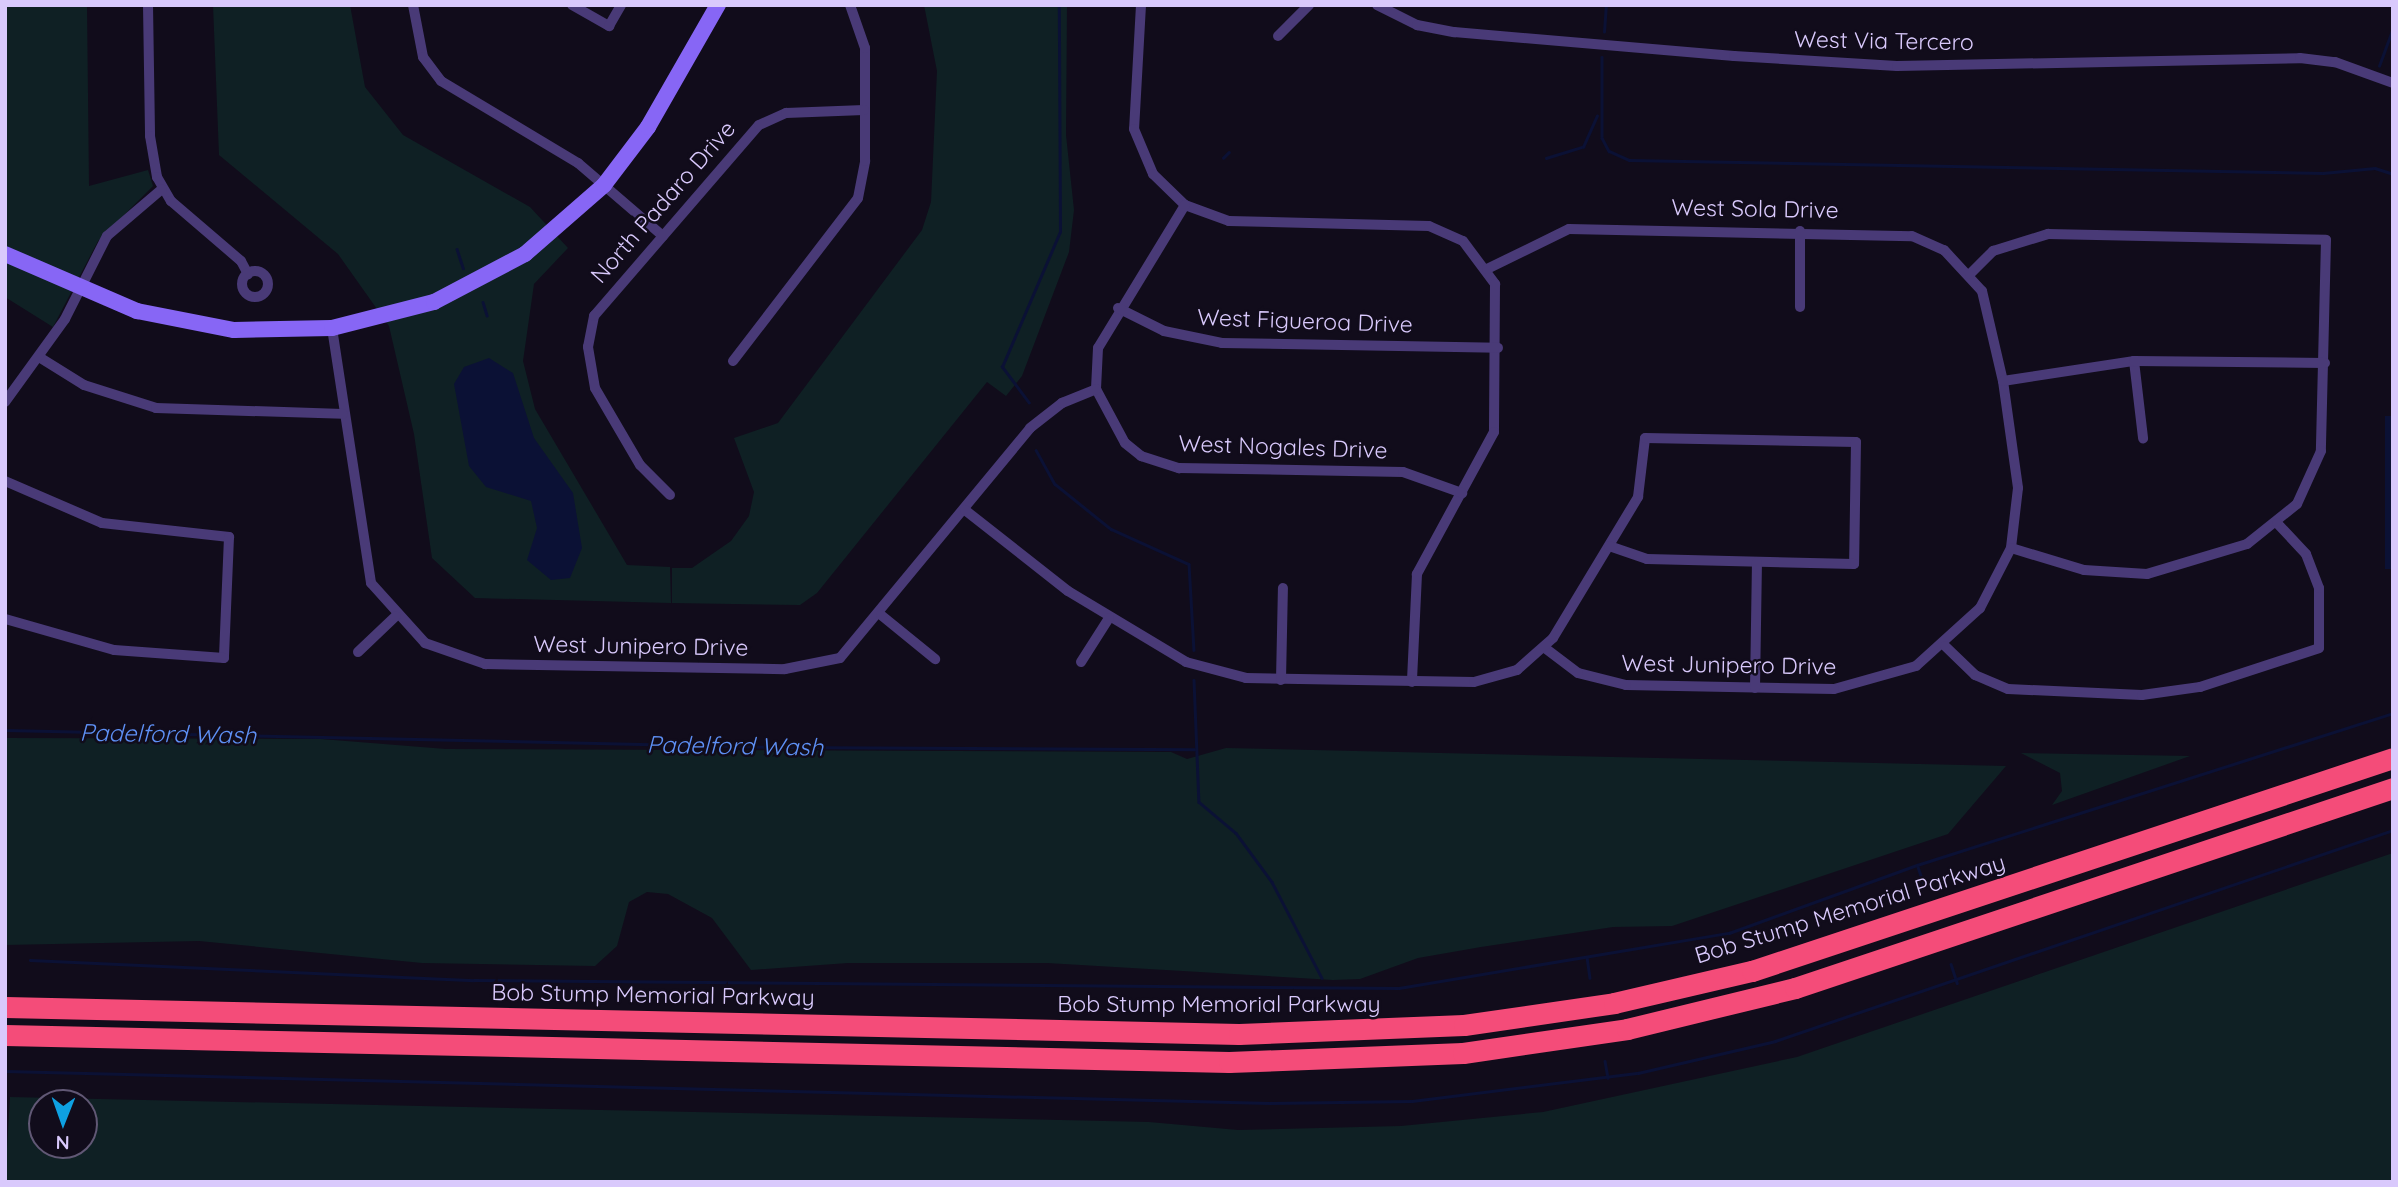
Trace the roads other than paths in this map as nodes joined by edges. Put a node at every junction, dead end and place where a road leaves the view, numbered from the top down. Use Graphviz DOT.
graph roads {
  1 [pos="148,5"];
  2 [pos="412,5"];
  3 [pos="572,5"];
  4 [pos="621,5"];
  5 [pos="718,5"];
  6 [pos="850,5"];
  7 [pos="1141,5"];
  8 [pos="1309,5"];
  9 [pos="1377,5"];
  10 [pos="1278,36"];
  11 [pos="2393,83"];
  12 [pos="864,110"];
  13 [pos="604,185"];
  14 [pos="162,189"];
  15 [pos="1185,205"];
  16 [pos="1800,231"];
  17 [pos="663,236"];
  18 [pos="5,254"];
  19 [pos="1487,268"];
  20 [pos="248,274"];
  21 [pos="1970,274"];
  22 [pos="80,290"];
  23 [pos="1800,307"];
  24 [pos="1118,308"];
  25 [pos="332,328"];
  26 [pos="1498,348"];
  27 [pos="39,357"];
  28 [pos="733,361"];
  29 [pos="2134,361"];
  30 [pos="2325,363"];
  31 [pos="2003,381"];
  32 [pos="1096,389"];
  33 [pos="5,402"];
  34 [pos="343,414"];
  35 [pos="2143,438"];
  36 [pos="5,481"];
  37 [pos="1462,493"];
  38 [pos="670,495"];
  39 [pos="965,510"];
  40 [pos="2277,523"];
  41 [pos="1609,546"];
  42 [pos="2011,548"];
  43 [pos="1758,562"];
  44 [pos="1283,589"];
  45 [pos="881,615"];
  46 [pos="396,616"];
  47 [pos="1109,618"];
  48 [pos="5,619"];
  49 [pos="1945,646"];
  50 [pos="1545,648"];
  51 [pos="358,652"];
  52 [pos="935,659"];
  53 [pos="1081,662"];
  54 [pos="1281,680"];
  55 [pos="1412,682"];
  56 [pos="1755,688"];
  57 [pos="2393,758"];
  58 [pos="2393,788"];
  59 [pos="5,999"];
  60 [pos="5,1007"];
  61 [pos="159,1010"];
  62 [pos="5,1035"];
  63 [pos="159,1038"];
  64 [pos="5,1041"];
  1 -- 14 [label="street"];
  2 -- 13 [label="street"];
  3 -- 4 [label="street"];
  5 -- 13 [label="street"];
  6 -- 12 [label="street"];
  7 -- 15 [label="street"];
  8 -- 10 [label="street"];
  9 -- 11 [label="street, West Via Tercero"];
  12 -- 17 [label="street, North Padaro Drive"];
  12 -- 28 [label="street"];
  13 -- 17 [label="street"];
  13 -- 25 [label="street"];
  14 -- 20 [label="street"];
  14 -- 22 [label="street"];
  15 -- 19 [label="street"];
  15 -- 24 [label="street"];
  16 -- 19 [label="street, West Sola Drive"];
  16 -- 21 [label="street, West Sola Drive"];
  16 -- 23 [label="street"];
  17 -- 38 [label="street, North Padaro Drive"];
  18 -- 22 [label="street"];
  19 -- 26 [label="street"];
  21 -- 30 [label="street"];
  21 -- 31 [label="street, West Sola Drive"];
  22 -- 25 [label="street"];
  22 -- 27 [label="street"];
  24 -- 26 [label="street, West Figueroa Drive"];
  24 -- 32 [label="street"];
  25 -- 34 [label="street, West Junipero Drive"];
  26 -- 37 [label="street"];
  27 -- 33 [label="street"];
  27 -- 34 [label="street"];
  29 -- 30 [label="street"];
  29 -- 31 [label="street"];
  29 -- 35 [label="street"];
  30 -- 40 [label="street"];
  31 -- 42 [label="street, West Sola Drive"];
  32 -- 37 [label="street, West Nogales Drive"];
  32 -- 39 [label="street, West Junipero Drive"];
  34 -- 46 [label="street, West Junipero Drive"];
  36 -- 48 [label="street"];
  37 -- 55 [label="street"];
  39 -- 45 [label="street, West Junipero Drive"];
  39 -- 47 [label="street"];
  40 -- 42 [label="street"];
  40 -- 49 [label="street"];
  41 -- 43 [label="street"];
  41 -- 43 [label="street"];
  41 -- 50 [label="street"];
  42 -- 49 [label="street, West Junipero Drive"];
  43 -- 56 [label="street"];
  44 -- 54 [label="street"];
  45 -- 46 [label="street, West Junipero Drive"];
  45 -- 52 [label="street"];
  46 -- 51 [label="street"];
  47 -- 53 [label="street"];
  47 -- 54 [label="street"];
  49 -- 56 [label="street, West Junipero Drive"];
  50 -- 55 [label="street"];
  50 -- 56 [label="street, West Junipero Drive"];
  54 -- 55 [label="street"];
  57 -- 61 [label="highway, Bob Stump Memorial Parkway"];
  58 -- 63 [label="highway"];
  59 -- 61 [label="highway"];
  60 -- 61 [label="highway, Bob Stump Memorial Parkway"];
  62 -- 63 [label="highway"];
  63 -- 64 [label="highway"];
}
